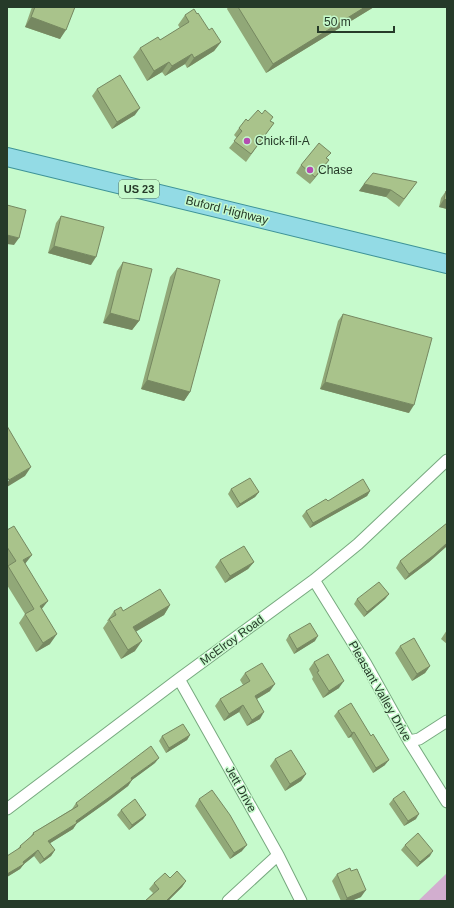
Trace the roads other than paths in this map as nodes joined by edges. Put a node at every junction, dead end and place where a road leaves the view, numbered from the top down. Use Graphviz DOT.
graph roads {
  1 [pos="7,157"];
  2 [pos="447,264"];
  3 [pos="447,460"];
  4 [pos="314,580"];
  5 [pos="179,678"];
  6 [pos="447,721"];
  7 [pos="409,742"];
  8 [pos="447,802"];
  9 [pos="7,809"];
  10 [pos="278,855"];
  11 [pos="228,901"];
  12 [pos="301,901"];
  1 -- 2 [label="main road, Buford Highway / US 23"];
  3 -- 4 [label="street, McElroy Road"];
  4 -- 5 [label="street, McElroy Road"];
  4 -- 7 [label="street, Pleasant Valley Drive"];
  5 -- 9 [label="street, McElroy Road"];
  5 -- 10 [label="street, Jett Drive"];
  6 -- 7 [label="street"];
  7 -- 8 [label="street, Pleasant Valley Drive"];
  10 -- 11 [label="street"];
  10 -- 12 [label="street, Jett Drive"];
}
